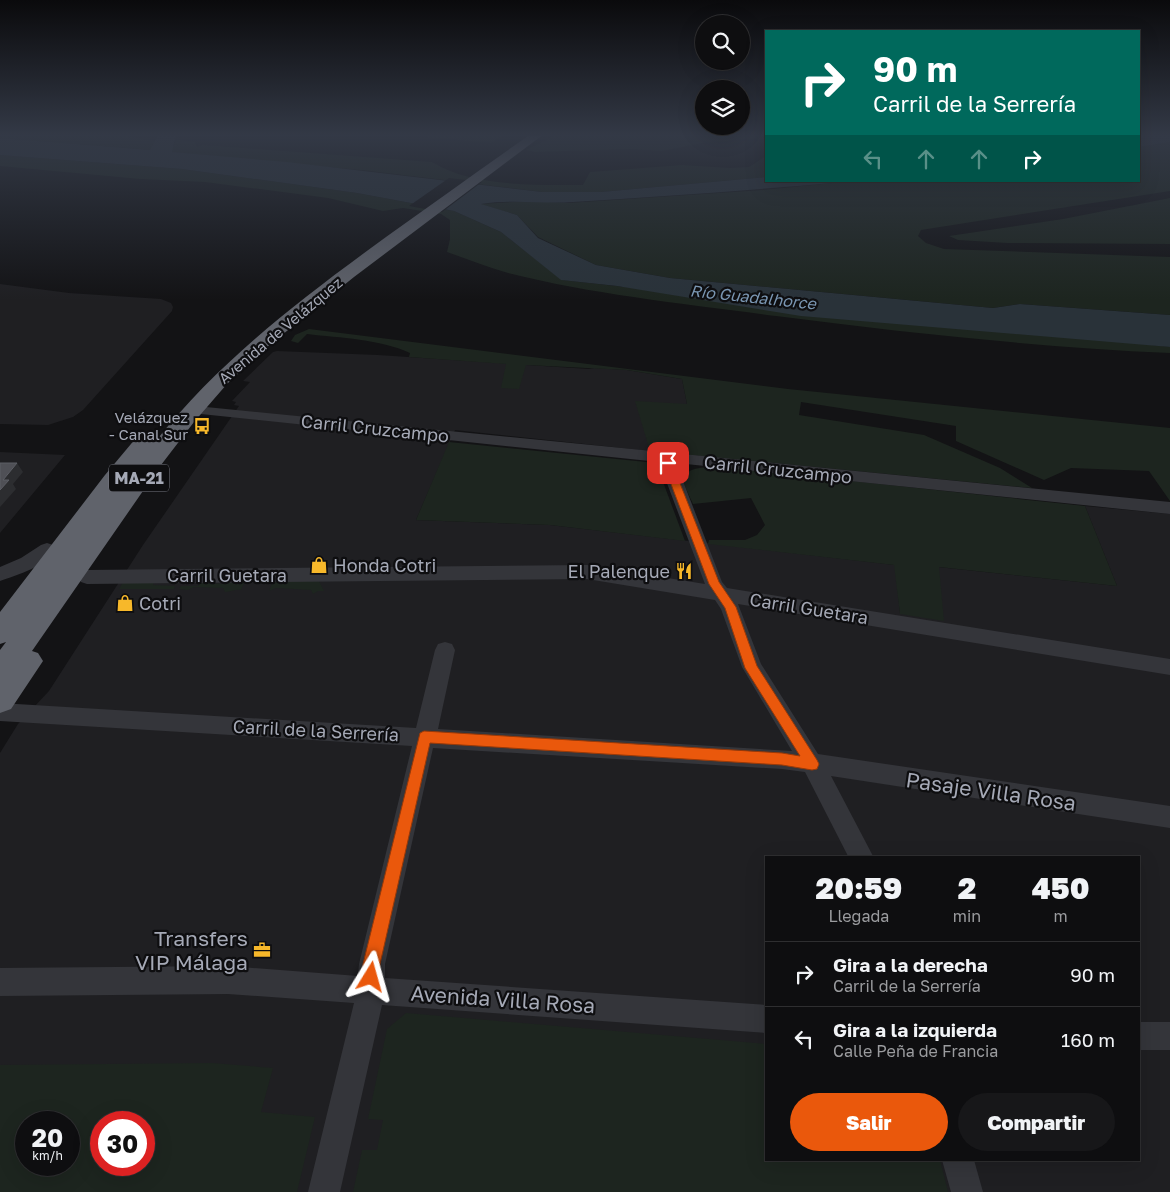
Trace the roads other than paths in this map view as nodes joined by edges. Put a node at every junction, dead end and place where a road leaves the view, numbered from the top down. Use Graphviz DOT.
graph roads {
  1 [pos="446,190"];
  2 [pos="452,190"];
  3 [pos="368,251"];
  4 [pos="305,307"];
  5 [pos="206,411"];
  6 [pos="666,458"];
  7 [pos="113,480"];
  8 [pos="1170,508"];
  9 [pos="47,549"];
  10 [pos="0,574"];
  11 [pos="87,576"];
  12 [pos="722,594"];
  13 [pos="0,603"];
  14 [pos="0,633"];
  15 [pos="445,650"];
  16 [pos="1170,667"];
  17 [pos="0,673"];
  18 [pos="0,700"];
  19 [pos="0,712"];
  20 [pos="424,737"];
  21 [pos="812,764"];
  22 [pos="1170,816"];
  23 [pos="861,856"];
  24 [pos="0,982"];
  25 [pos="371,989"];
  26 [pos="765,1019"];
  27 [pos="1140,1036"];
  28 [pos="1170,1036"];
  29 [pos="958,1161"];
  30 [pos="324,1192"];
  31 [pos="967,1192"];
  1 -- 3 [label="highway, Avenida de Velázquez / MA-21"];
  2 -- 3 [label="highway, Avenida de Velázquez / MA-21"];
  3 -- 4 [label="highway, Avenida de Velázquez / MA-21"];
  3 -- 7 [label="highway, Avenida de Velázquez / MA-21"];
  4 -- 5 [label="highway"];
  4 -- 17 [label="highway, Avenida de Velázquez / MA-21"];
  5 -- 6 [label="street, Carril Cruzcampo"];
  5 -- 11 [label="highway"];
  6 -- 8 [label="street, Carril Cruzcampo"];
  6 -- 12 [label="street"];
  7 -- 9 [label="highway"];
  7 -- 14 [label="highway, Avenida de Velázquez / MA-21"];
  9 -- 10 [label="street"];
  9 -- 13 [label="highway"];
  11 -- 12 [label="street, Carril Guetara"];
  11 -- 18 [label="highway"];
  12 -- 16 [label="street, Carril Guetara"];
  12 -- 21 [label="street"];
  15 -- 20 [label="street"];
  19 -- 20 [label="street, Carril de la Serrería"];
  20 -- 21 [label="street, Carril de la Serrería"];
  20 -- 25 [label="street"];
  21 -- 22 [label="street, Pasaje Villa Rosa"];
  21 -- 23 [label="street"];
  24 -- 25 [label="street, Avenida Villa Rosa"];
  25 -- 26 [label="street, Avenida Villa Rosa"];
  25 -- 30 [label="street"];
  27 -- 28 [label="street"];
  29 -- 31 [label="street"];
}
